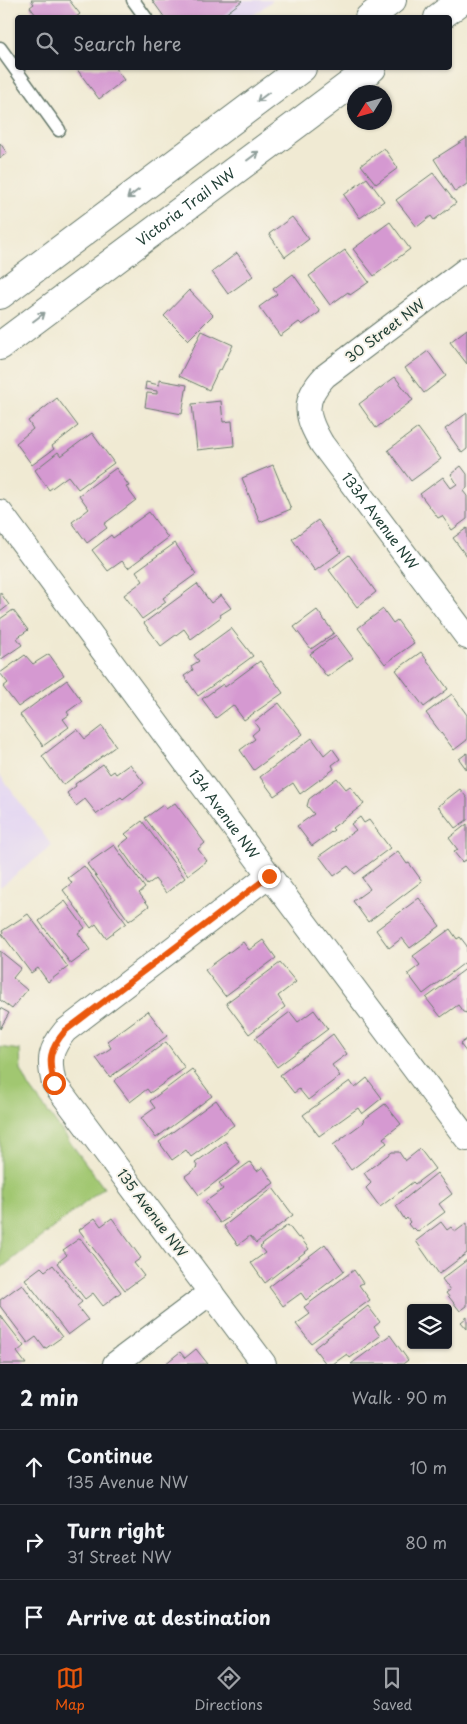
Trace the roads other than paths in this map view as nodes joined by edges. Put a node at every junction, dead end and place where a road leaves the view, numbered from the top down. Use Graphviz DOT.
graph roads {
  1 [pos="133,0"];
  2 [pos="462,0"];
  3 [pos="144,15"];
  4 [pos="442,15"];
  5 [pos="0,48"];
  6 [pos="15,69"];
  7 [pos="16,70"];
  8 [pos="299,70"];
  9 [pos="369,70"];
  10 [pos="58,130"];
  11 [pos="467,269"];
  12 [pos="0,295"];
  13 [pos="0,346"];
  14 [pos="309,398"];
  15 [pos="0,512"];
  16 [pos="467,637"];
  17 [pos="269,876"];
  18 [pos="467,1139"];
  19 [pos="210,1292"];
  20 [pos="115,1364"];
  21 [pos="264,1364"];
  1 -- 3 [label="lane"];
  2 -- 4 [label="main road"];
  5 -- 6 [label="lane"];
  7 -- 10 [label="lane"];
  8 -- 12 [label="main road, one-way"];
  13 -- 9 [label="main road, Victoria Trail NW, one-way"];
  11 -- 14 [label="street, 30 Street NW"];
  14 -- 16 [label="street, 133A Avenue NW"];
  15 -- 17 [label="street, 134 Avenue NW"];
  17 -- 18 [label="street, 134 Avenue NW"];
  17 -- 19 [label="street, 135 Avenue NW"];
  19 -- 20 [label="street"];
  19 -- 21 [label="street, 135 Avenue NW"];
}
